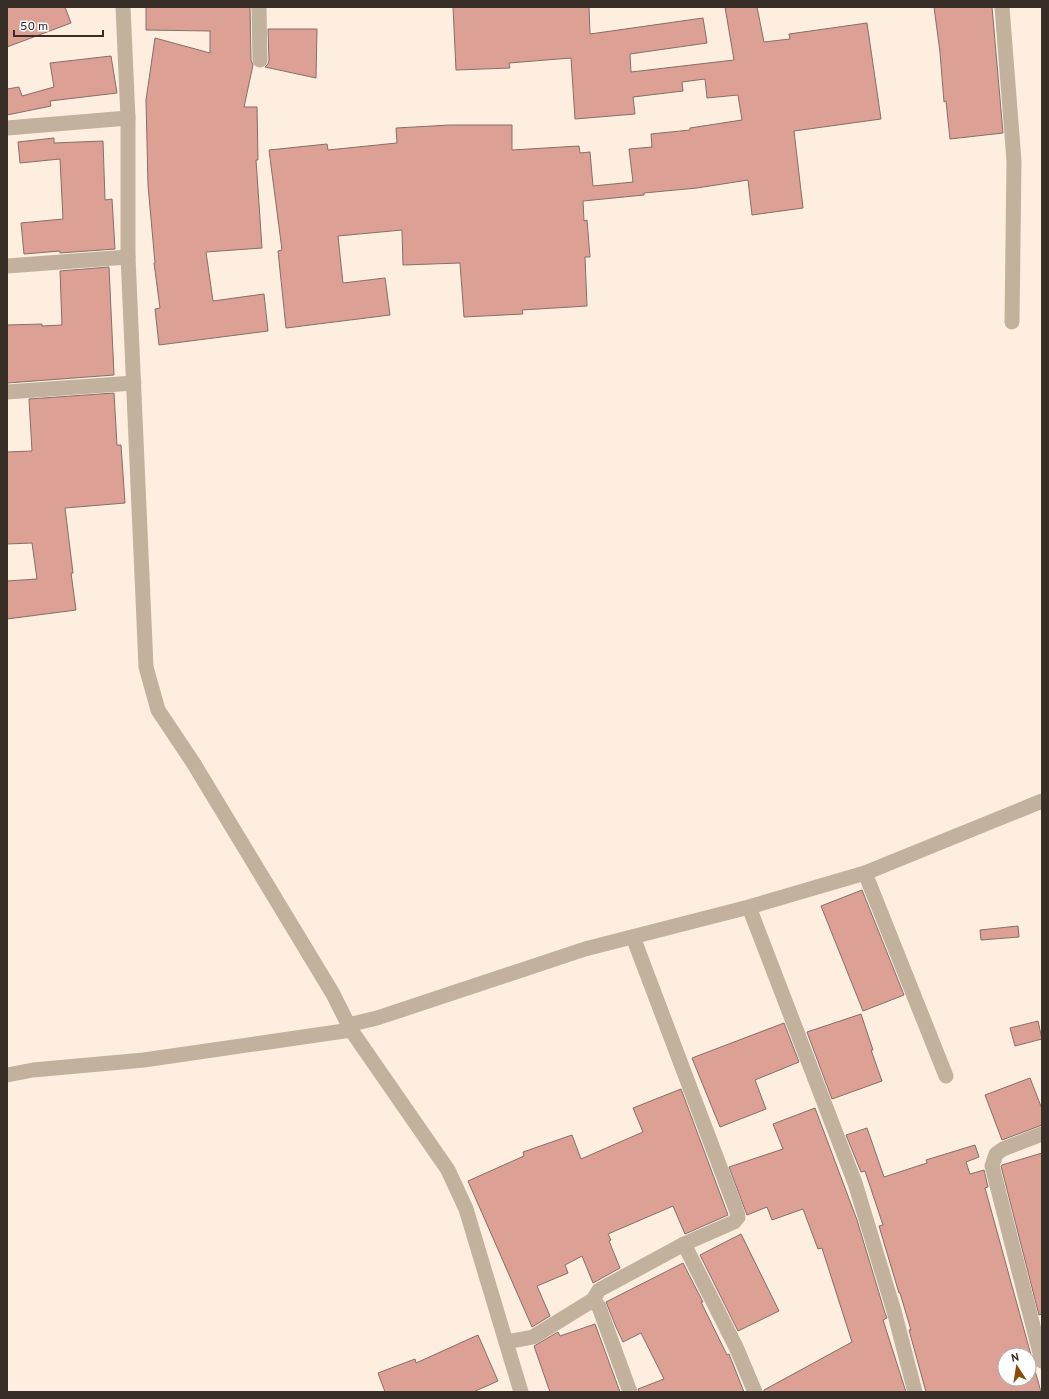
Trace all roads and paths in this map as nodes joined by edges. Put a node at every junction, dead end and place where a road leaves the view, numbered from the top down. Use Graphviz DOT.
graph roads {
  1 [pos="123,7"];
  2 [pos="259,7"];
  3 [pos="1002,7"];
  4 [pos="260,60"];
  5 [pos="128,118"];
  6 [pos="7,128"];
  7 [pos="128,257"];
  8 [pos="7,266"];
  9 [pos="1012,322"];
  10 [pos="134,383"];
  11 [pos="7,392"];
  12 [pos="1042,801"];
  13 [pos="865,873"];
  14 [pos="749,907"];
  15 [pos="633,937"];
  16 [pos="349,1027"];
  17 [pos="7,1075"];
  18 [pos="946,1076"];
  19 [pos="1042,1134"];
  20 [pos="684,1244"];
  21 [pos="593,1300"];
  22 [pos="506,1342"];
  23 [pos="1042,1362"];
  24 [pos="520,1392"];
  25 [pos="630,1392"];
  26 [pos="755,1392"];
  27 [pos="915,1392"];
  1 -- 5 [label="street"];
  2 -- 4 [label="street"];
  3 -- 9 [label="street"];
  5 -- 6 [label="street"];
  5 -- 7 [label="street"];
  7 -- 8 [label="street"];
  7 -- 10 [label="street"];
  10 -- 11 [label="street"];
  10 -- 16 [label="street"];
  12 -- 13 [label="street"];
  13 -- 14 [label="street"];
  13 -- 18 [label="street"];
  14 -- 15 [label="street"];
  14 -- 27 [label="street"];
  15 -- 16 [label="street"];
  15 -- 20 [label="street"];
  16 -- 17 [label="street"];
  16 -- 22 [label="street"];
  19 -- 23 [label="street"];
  20 -- 21 [label="street"];
  20 -- 26 [label="street"];
  21 -- 22 [label="street"];
  21 -- 25 [label="street"];
  22 -- 24 [label="street"];
}
